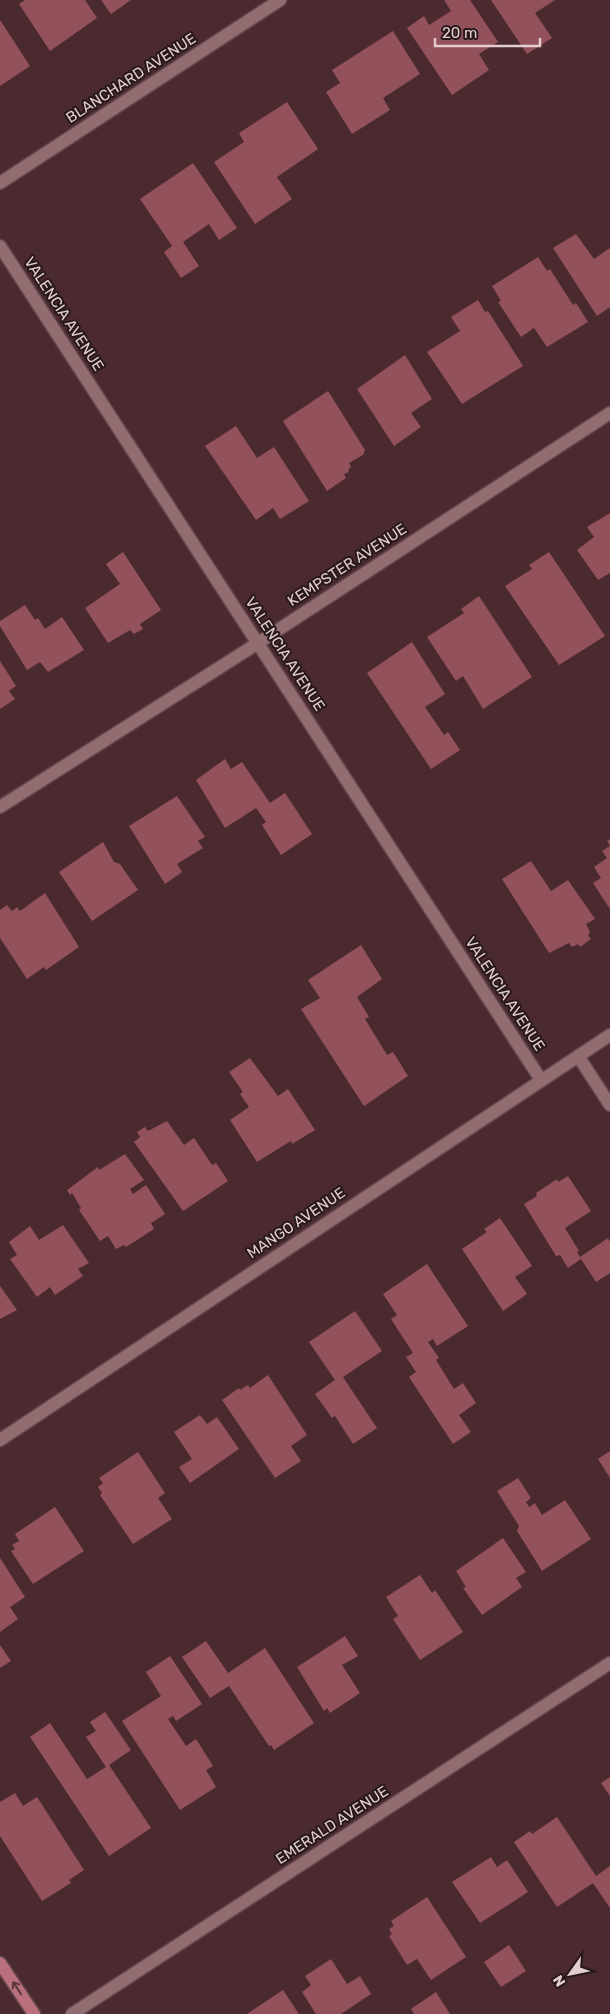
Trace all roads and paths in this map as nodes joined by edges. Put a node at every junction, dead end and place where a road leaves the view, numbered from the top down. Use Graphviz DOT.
graph roads {
  1 [pos="280,0"];
  2 [pos="0,183"];
  3 [pos="0,246"];
  4 [pos="610,413"];
  5 [pos="258,643"];
  6 [pos="0,807"];
  7 [pos="610,1035"];
  8 [pos="578,1056"];
  9 [pos="541,1080"];
  10 [pos="610,1105"];
  11 [pos="0,1440"];
  12 [pos="610,1663"];
  13 [pos="0,1963"];
  14 [pos="34,2014"];
  15 [pos="72,2014"];
  1 -- 2 [label="street, BLANCHARD AVENUE"];
  3 -- 5 [label="street, VALENCIA AVENUE"];
  4 -- 5 [label="street, KEMPSTER AVENUE"];
  5 -- 6 [label="street, KEMPSTER AVENUE"];
  5 -- 9 [label="street, VALENCIA AVENUE"];
  7 -- 8 [label="street, MANGO AVENUE"];
  8 -- 9 [label="street, MANGO AVENUE"];
  8 -- 10 [label="street"];
  9 -- 11 [label="street, MANGO AVENUE"];
  12 -- 15 [label="street, EMERALD AVENUE"];
  14 -- 13 [label="main road, one-way"];
}
